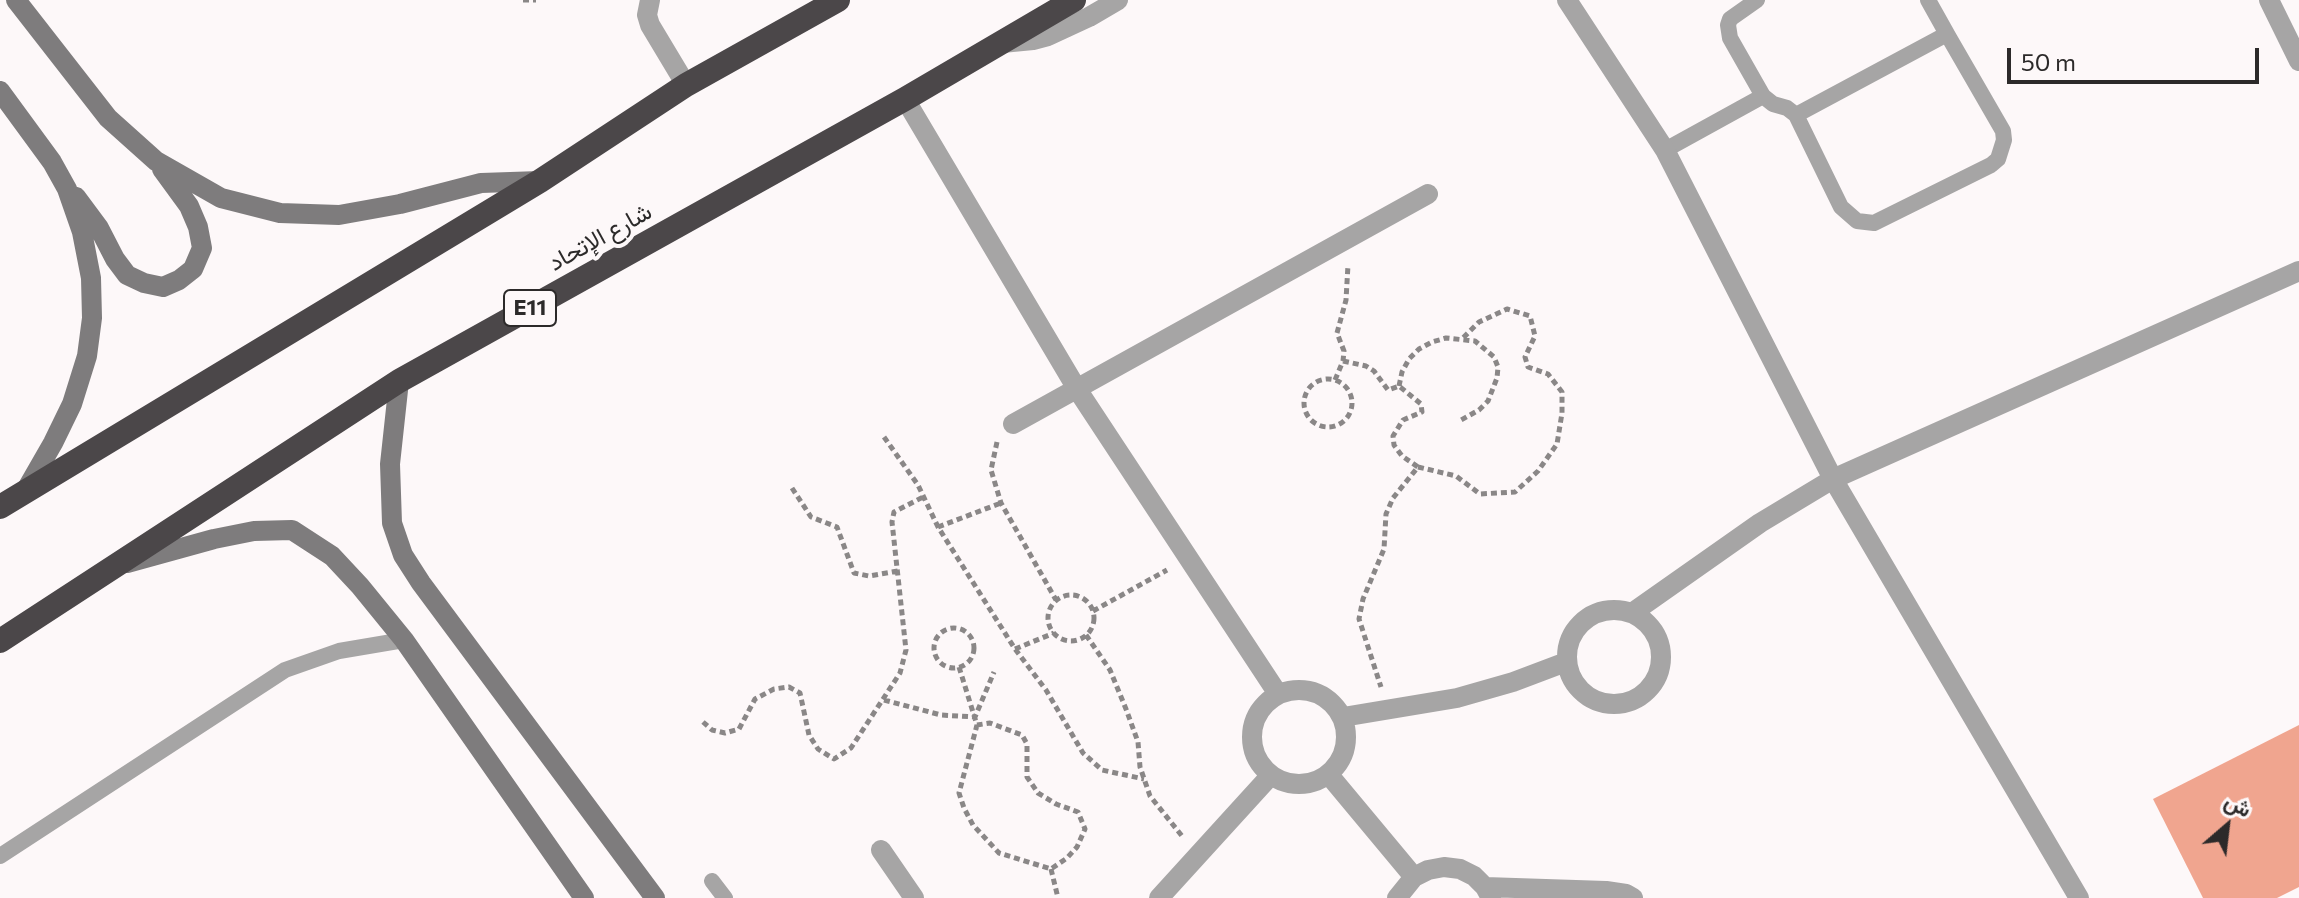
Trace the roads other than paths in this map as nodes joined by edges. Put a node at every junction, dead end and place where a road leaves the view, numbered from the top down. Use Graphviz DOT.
graph roads {
  1 [pos="16,0"];
  2 [pos="650,0"];
  3 [pos="838,0"];
  4 [pos="1074,0"];
  5 [pos="1118,0"];
  6 [pos="1567,0"];
  7 [pos="1928,0"];
  8 [pos="2269,0"];
  9 [pos="1750,4"];
  10 [pos="1947,34"];
  11 [pos="1002,43"];
  12 [pos="2299,61"];
  13 [pos="686,85"];
  14 [pos="0,91"];
  15 [pos="1763,96"];
  16 [pos="905,99"];
  17 [pos="1796,115"];
  18 [pos="1665,150"];
  19 [pos="156,161"];
  20 [pos="540,181"];
  21 [pos="67,189"];
  22 [pos="1428,194"];
  23 [pos="2299,271"];
  24 [pos="399,381"];
  25 [pos="1077,389"];
  26 [pos="1013,424"];
  27 [pos="1833,479"];
  28 [pos="26,490"];
  29 [pos="0,507"];
  30 [pos="108,568"];
  31 [pos="1632,613"];
  32 [pos="404,640"];
  33 [pos="0,641"];
  34 [pos="1566,662"];
  35 [pos="1278,694"];
  36 [pos="1343,717"];
  37 [pos="1271,775"];
  38 [pos="1329,775"];
  39 [pos="881,850"];
  40 [pos="0,856"];
  41 [pos="1414,877"];
  42 [pos="712,881"];
  43 [pos="1488,892"];
  44 [pos="584,898"];
  45 [pos="655,898"];
  46 [pos="725,898"];
  47 [pos="914,898"];
  48 [pos="1159,898"];
  49 [pos="1397,898"];
  50 [pos="1633,898"];
  51 [pos="2079,898"];
  1 -- 19 [label="main road"];
  2 -- 13 [label="street"];
  3 -- 13 [label="highway"];
  4 -- 11 [label="highway, شارع الإتحاد / E11"];
  5 -- 11 [label="street"];
  6 -- 18 [label="street"];
  7 -- 10 [label="lane"];
  8 -- 12 [label="street"];
  9 -- 15 [label="lane"];
  10 -- 17 [label="lane"];
  10 -- 17 [label="lane"];
  11 -- 16 [label="highway, شارع الإتحاد / E11"];
  13 -- 20 [label="highway"];
  14 -- 21 [label="main road"];
  15 -- 17 [label="lane"];
  15 -- 18 [label="lane"];
  16 -- 24 [label="highway, شارع الإتحاد / E11"];
  16 -- 25 [label="street"];
  18 -- 27 [label="street"];
  19 -- 20 [label="main road"];
  19 -- 21 [label="main road"];
  20 -- 28 [label="highway"];
  21 -- 28 [label="main road"];
  22 -- 25 [label="street"];
  23 -- 27 [label="street"];
  24 -- 30 [label="highway, شارع الإتحاد / E11"];
  24 -- 45 [label="main road"];
  25 -- 26 [label="street"];
  25 -- 35 [label="street"];
  27 -- 31 [label="street"];
  27 -- 51 [label="street"];
  28 -- 29 [label="highway"];
  30 -- 32 [label="main road"];
  30 -- 33 [label="highway, شارع الإتحاد / E11"];
  31 -- 34 [label="street"];
  31 -- 34 [label="street"];
  32 -- 40 [label="lane"];
  32 -- 44 [label="main road"];
  34 -- 36 [label="street"];
  35 -- 36 [label="street"];
  35 -- 37 [label="street"];
  36 -- 38 [label="street"];
  37 -- 38 [label="street"];
  37 -- 48 [label="street"];
  38 -- 41 [label="street"];
  39 -- 47 [label="street"];
  41 -- 43 [label="street"];
  41 -- 49 [label="street"];
  42 -- 46 [label="lane"];
  43 -- 50 [label="street"];
}
